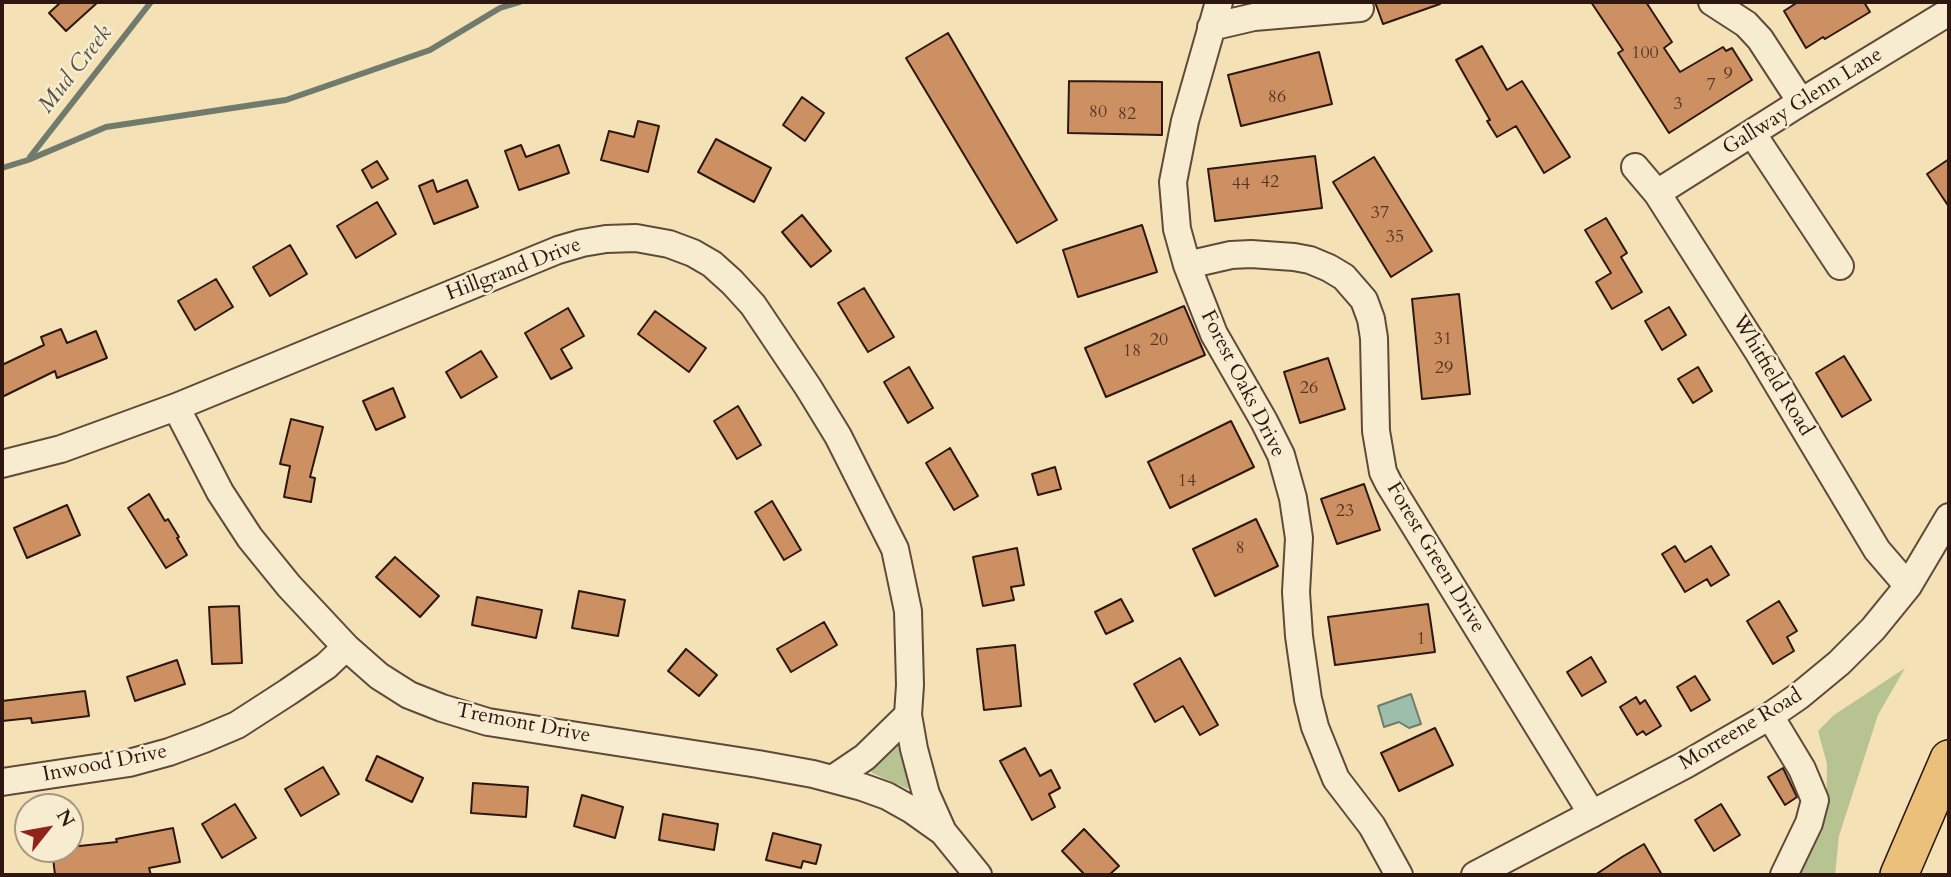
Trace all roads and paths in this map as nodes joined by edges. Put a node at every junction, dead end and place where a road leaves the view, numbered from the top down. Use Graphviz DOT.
graph roads {
  1 [pos="1712,2"];
  2 [pos="1360,8"];
  3 [pos="1949,12"];
  4 [pos="1215,14"];
  5 [pos="1801,102"];
  6 [pos="1752,133"];
  7 [pos="1635,167"];
  8 [pos="1657,193"];
  9 [pos="1187,265"];
  10 [pos="1840,266"];
  11 [pos="176,407"];
  12 [pos="2,464"];
  13 [pos="1949,517"];
  14 [pos="1908,586"];
  15 [pos="346,647"];
  16 [pos="908,715"];
  17 [pos="1770,716"];
  18 [pos="1949,759"];
  19 [pos="834,778"];
  20 [pos="2,782"];
  21 [pos="1592,814"];
  22 [pos="943,831"];
  23 [pos="978,875"];
  24 [pos="1399,875"];
  25 [pos="1475,875"];
  26 [pos="1784,875"];
  27 [pos="1899,875"];
  1 -- 5 [label="street"];
  2 -- 4 [label="street"];
  3 -- 5 [label="street, Gallway Glenn Lane"];
  4 -- 9 [label="street, Forest Oaks Drive"];
  5 -- 6 [label="street, Gallway Glenn Lane"];
  6 -- 8 [label="street, Gallway Glenn Lane"];
  6 -- 10 [label="street"];
  7 -- 8 [label="street, Whitfield Road"];
  8 -- 14 [label="street, Whitfield Road"];
  9 -- 21 [label="street, Forest Green Drive"];
  9 -- 24 [label="street, Forest Oaks Drive"];
  11 -- 12 [label="street, Hillgrand Drive"];
  11 -- 15 [label="street, Tremont Drive"];
  11 -- 16 [label="street, Hillgrand Drive"];
  13 -- 14 [label="street, Morreene Road"];
  14 -- 17 [label="street, Morreene Road"];
  15 -- 19 [label="street, Tremont Drive"];
  15 -- 20 [label="street, Inwood Drive"];
  16 -- 19 [label="street"];
  16 -- 22 [label="street, Hillgrand Drive"];
  17 -- 21 [label="street, Morreene Road"];
  17 -- 26 [label="street"];
  18 -- 27 [label="highway"];
  19 -- 22 [label="street, Tremont Drive"];
  21 -- 25 [label="street, Morreene Road"];
  22 -- 23 [label="street, Tremont Drive"];
}
